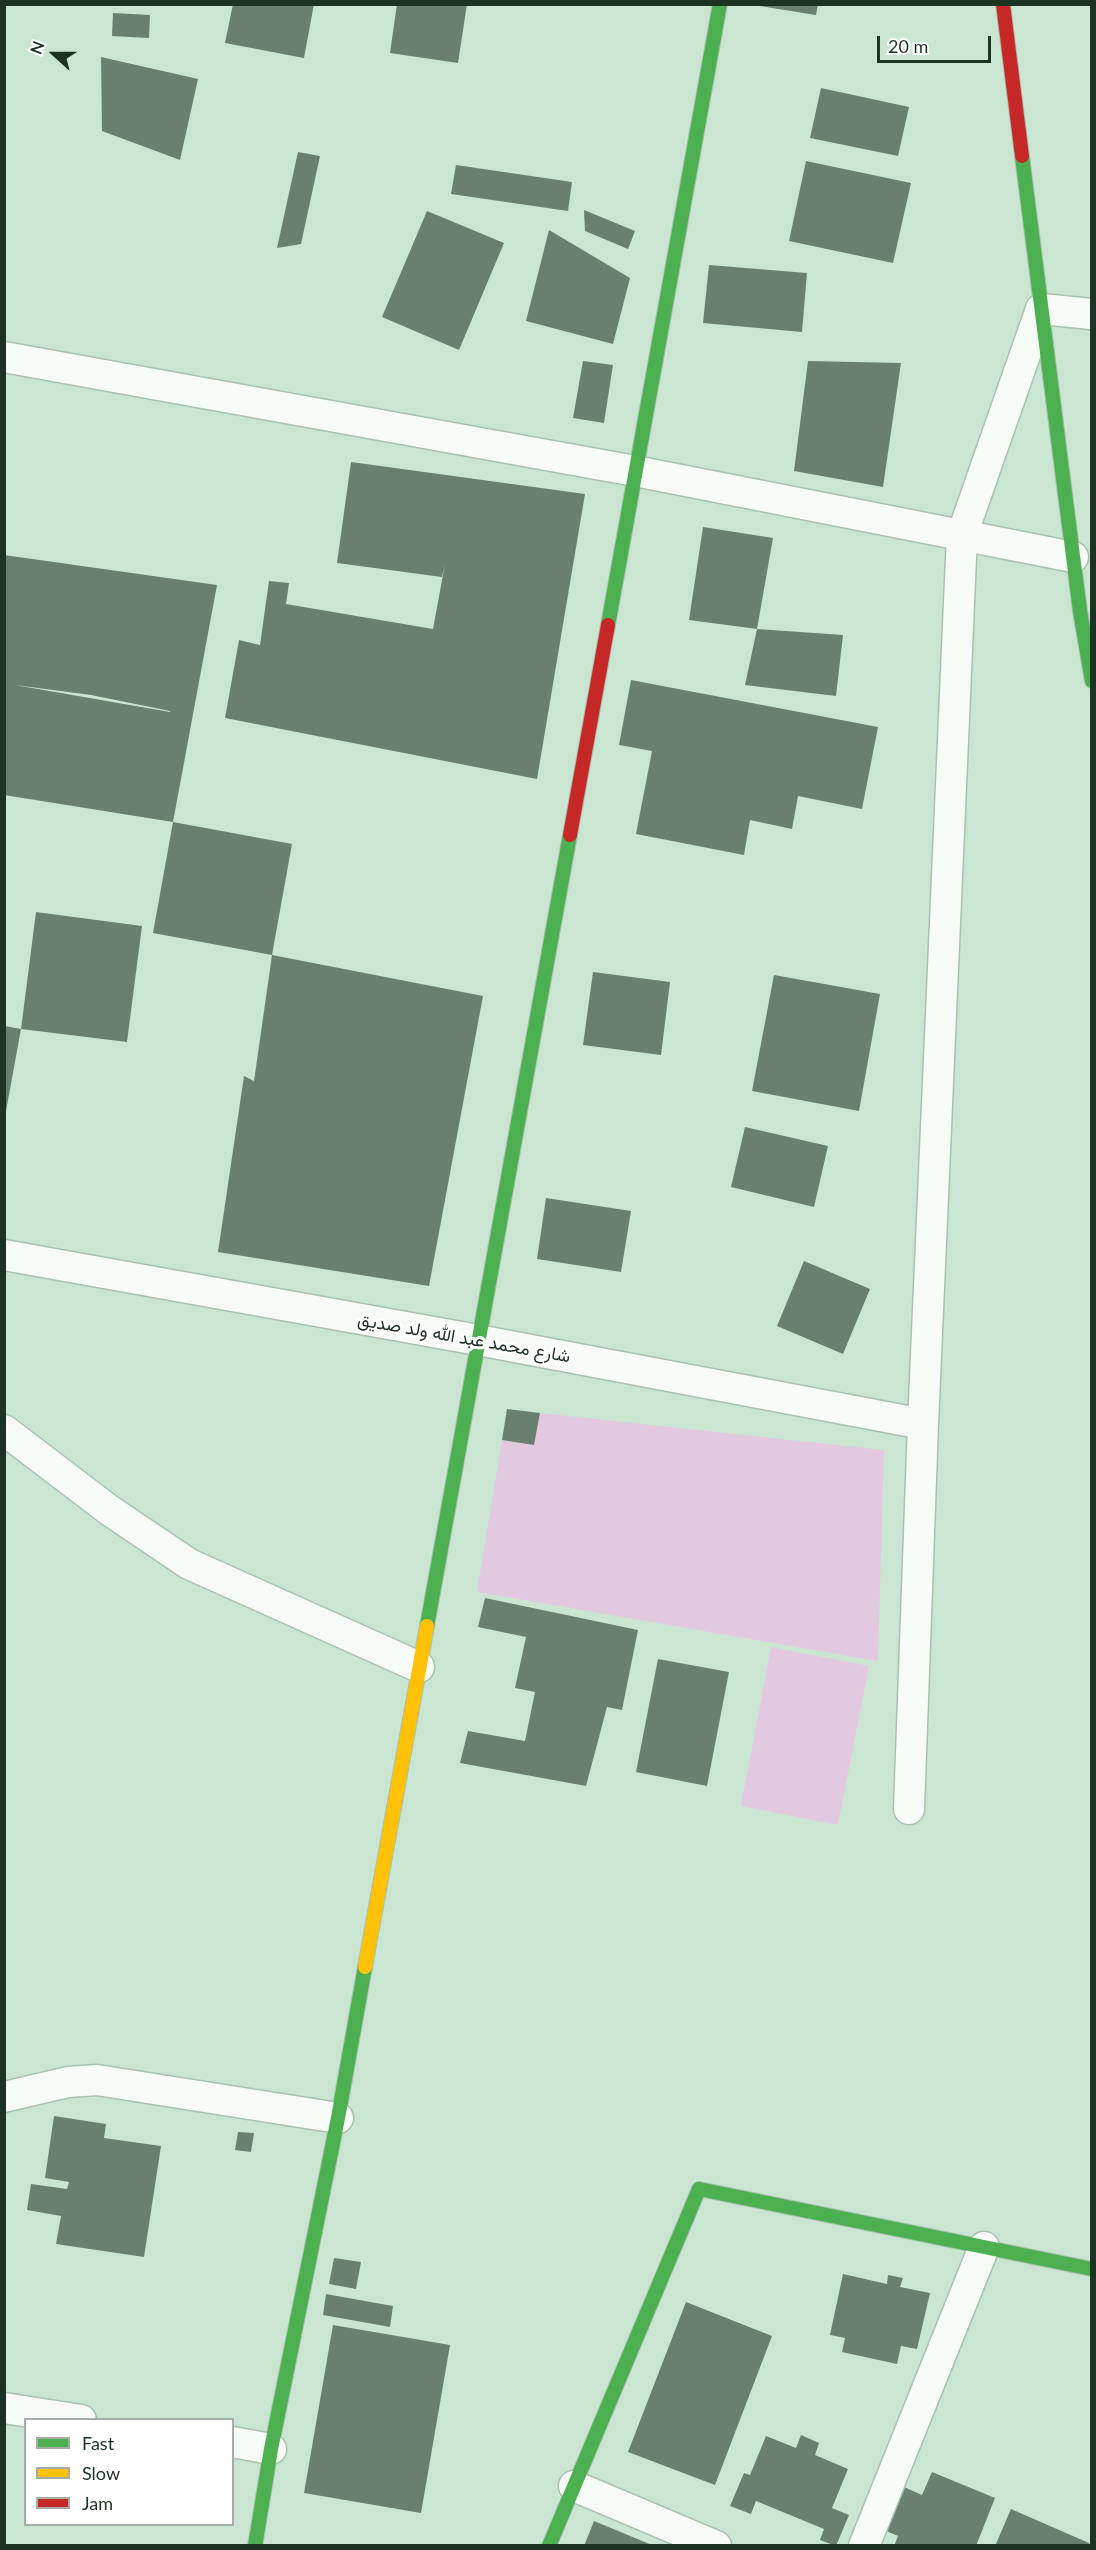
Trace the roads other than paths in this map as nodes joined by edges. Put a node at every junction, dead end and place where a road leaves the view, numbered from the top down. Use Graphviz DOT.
graph roads {
  1 [pos="720,4"];
  2 [pos="1003,4"];
  3 [pos="1041,309"];
  4 [pos="1092,314"];
  5 [pos="4,357"];
  6 [pos="635,471"];
  7 [pos="962,535"];
  8 [pos="1073,557"];
  9 [pos="1092,681"];
  10 [pos="4,1255"];
  11 [pos="478,1340"];
  12 [pos="923,1424"];
  13 [pos="4,1430"];
  14 [pos="419,1667"];
  15 [pos="909,1809"];
  16 [pos="4,2097"];
  17 [pos="338,2118"];
  18 [pos="984,2247"];
  19 [pos="1092,2269"];
  20 [pos="4,2408"];
  21 [pos="68,2418"];
  22 [pos="234,2442"];
  23 [pos="271,2449"];
  24 [pos="574,2486"];
  25 [pos="255,2546"];
  26 [pos="549,2546"];
  27 [pos="716,2546"];
  28 [pos="864,2546"];
  1 -- 6 [label="street"];
  2 -- 3 [label="street"];
  3 -- 4 [label="street"];
  3 -- 7 [label="street"];
  3 -- 8 [label="street"];
  5 -- 6 [label="street"];
  6 -- 7 [label="street"];
  6 -- 11 [label="street"];
  7 -- 8 [label="street"];
  7 -- 12 [label="street"];
  8 -- 9 [label="street"];
  10 -- 11 [label="street, شارع محمد عبد الله ولد صديق"];
  11 -- 12 [label="street, شارع محمد عبد الله ولد صديق"];
  11 -- 14 [label="street"];
  12 -- 15 [label="street"];
  13 -- 14 [label="street"];
  14 -- 17 [label="street"];
  16 -- 17 [label="street"];
  17 -- 23 [label="street"];
  18 -- 19 [label="street"];
  18 -- 24 [label="street"];
  18 -- 28 [label="street"];
  20 -- 21 [label="street"];
  22 -- 23 [label="street"];
  23 -- 25 [label="street"];
  24 -- 26 [label="street"];
  24 -- 27 [label="street"];
}
